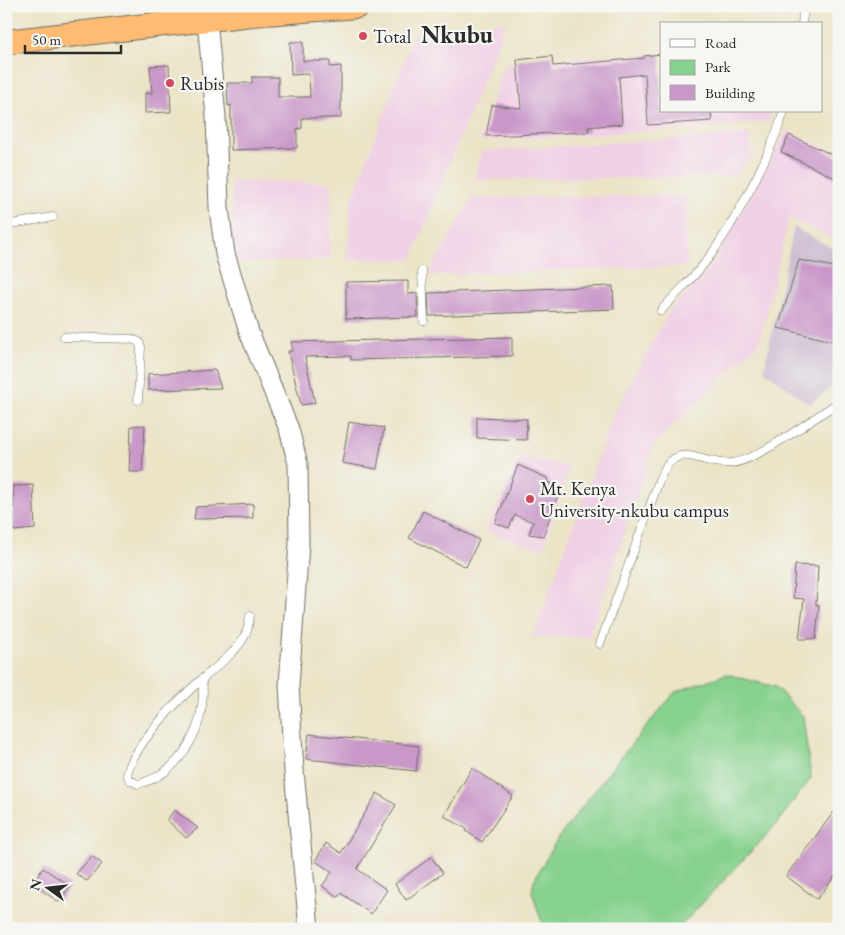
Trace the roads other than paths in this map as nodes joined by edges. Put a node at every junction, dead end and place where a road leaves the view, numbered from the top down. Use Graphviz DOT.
graph roads {
  1 [pos="357,6"];
  2 [pos="804,6"];
  3 [pos="207,20"];
  4 [pos="802,22"];
  5 [pos="6,42"];
  6 [pos="784,112"];
  7 [pos="53,216"];
  8 [pos="6,225"];
  9 [pos="422,271"];
  10 [pos="661,311"];
  11 [pos="424,321"];
  12 [pos="64,337"];
  13 [pos="138,400"];
  14 [pos="839,402"];
  15 [pos="250,616"];
  16 [pos="600,644"];
  17 [pos="202,679"];
  18 [pos="309,929"];
  1 -- 3 [label="highway"];
  2 -- 4 [label="lane"];
  3 -- 5 [label="highway"];
  3 -- 18 [label="street"];
  6 -- 10 [label="lane"];
  7 -- 8 [label="lane"];
  9 -- 11 [label="lane"];
  12 -- 13 [label="lane"];
  14 -- 16 [label="lane"];
  15 -- 17 [label="lane"];
  17 -- 17 [label="lane"];
}
